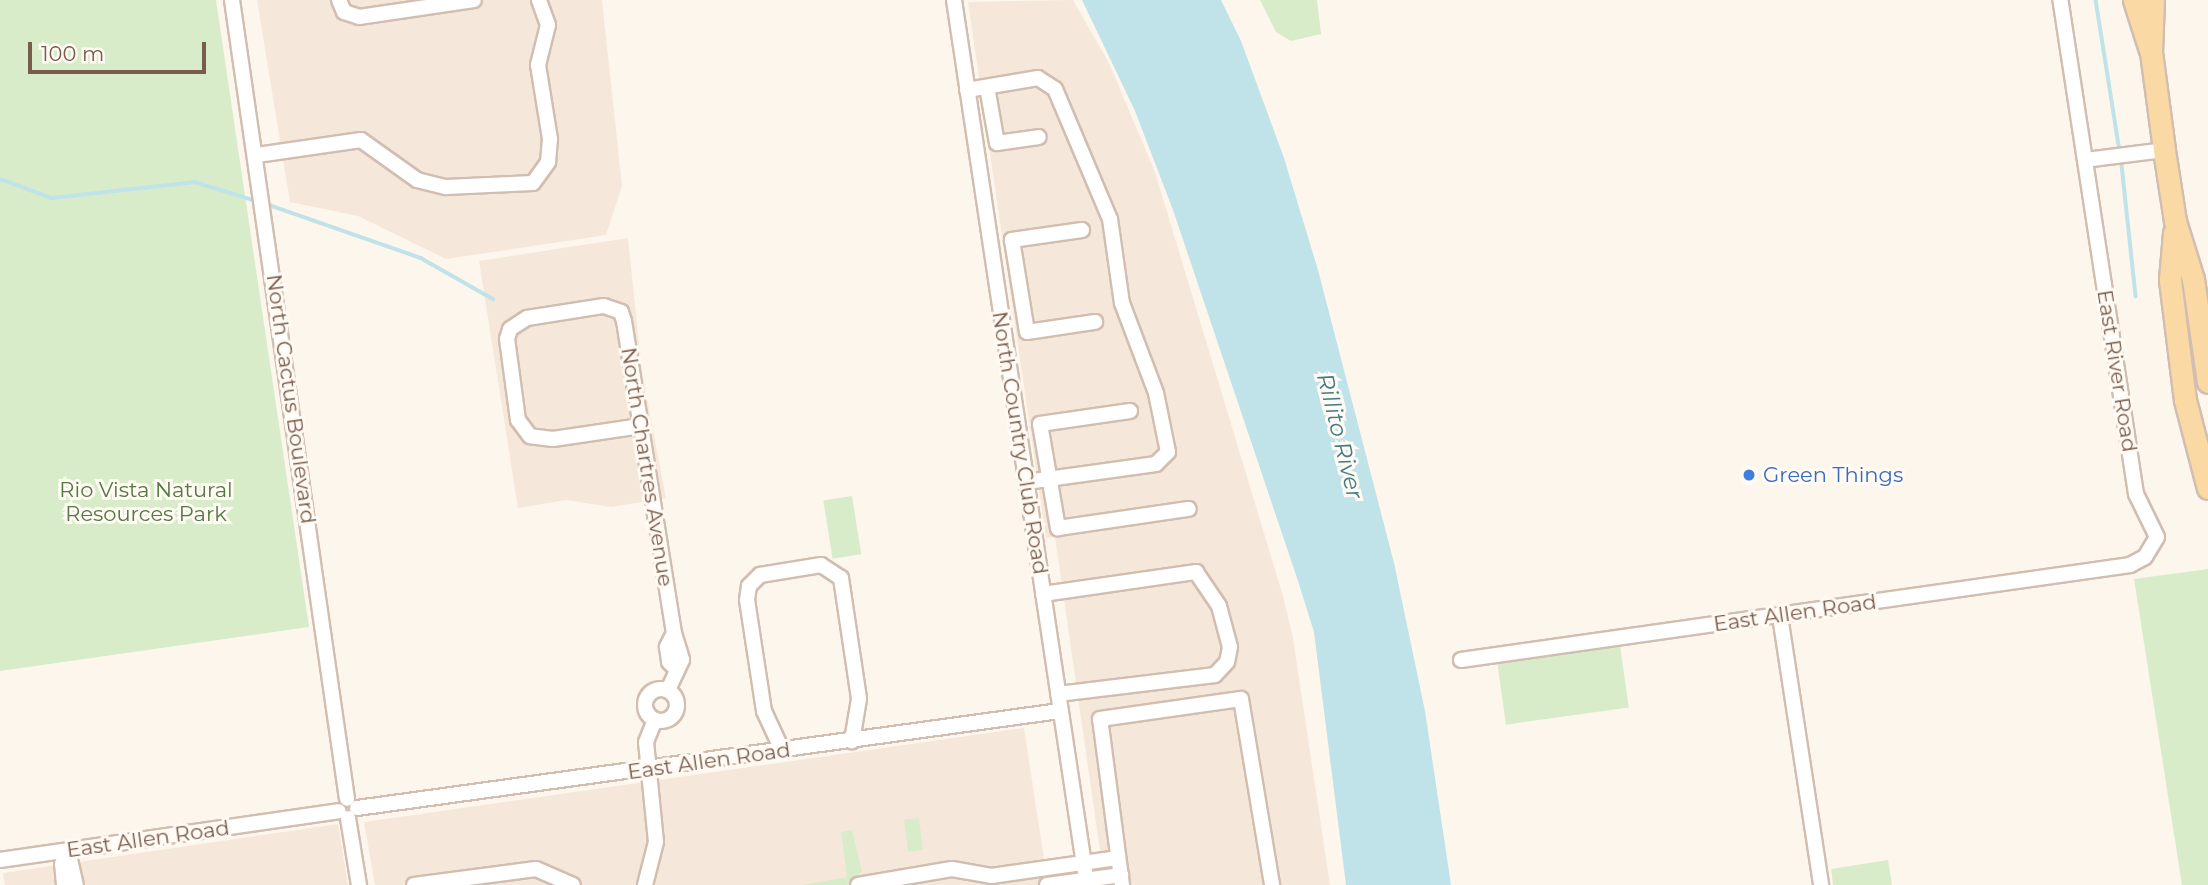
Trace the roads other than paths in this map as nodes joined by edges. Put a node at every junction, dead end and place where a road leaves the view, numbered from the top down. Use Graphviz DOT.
graph roads {
  1 [pos="232,0"];
  2 [pos="339,0"];
  3 [pos="474,0"];
  4 [pos="539,0"];
  5 [pos="954,0"];
  6 [pos="2060,0"];
  7 [pos="2133,0"];
  8 [pos="2152,0"];
  9 [pos="2151,52"];
  10 [pos="987,86"];
  11 [pos="967,90"];
  12 [pos="1039,137"];
  13 [pos="2164,149"];
  14 [pos="257,155"];
  15 [pos="2085,160"];
  16 [pos="2175,221"];
  17 [pos="1082,230"];
  18 [pos="1018,282"];
  19 [pos="996,284"];
  20 [pos="1095,322"];
  21 [pos="2208,382"];
  22 [pos="1130,411"];
  23 [pos="641,426"];
  24 [pos="1049,479"];
  25 [pos="1026,482"];
  26 [pos="2208,488"];
  27 [pos="1189,509"];
  28 [pos="2130,565"];
  29 [pos="1043,594"];
  30 [pos="1780,616"];
  31 [pos="1461,660"];
  32 [pos="668,690"];
  33 [pos="1058,694"];
  34 [pos="1060,711"];
  35 [pos="655,720"];
  36 [pos="852,741"];
  37 [pos="782,750"];
  38 [pos="649,769"];
  39 [pos="347,809"];
  40 [pos="68,851"];
  41 [pos="1117,858"];
  42 [pos="0,860"];
  43 [pos="1083,863"];
  44 [pos="1122,880"];
  45 [pos="1086,882"];
  46 [pos="443,883"];
  47 [pos="64,885"];
  48 [pos="76,885"];
  49 [pos="359,885"];
  50 [pos="414,885"];
  51 [pos="573,885"];
  52 [pos="645,885"];
  53 [pos="858,885"];
  54 [pos="1047,885"];
  55 [pos="1272,885"];
  56 [pos="1821,885"];
  1 -- 14 [label="street, North Cactus Boulevard"];
  2 -- 3 [label="street"];
  4 -- 14 [label="street"];
  5 -- 11 [label="street, North Country Club Road"];
  6 -- 15 [label="street, East River Road"];
  7 -- 9 [label="main road"];
  8 -- 9 [label="main road"];
  9 -- 13 [label="main road"];
  10 -- 11 [label="street"];
  10 -- 12 [label="street"];
  10 -- 24 [label="street"];
  11 -- 19 [label="street, North Country Club Road"];
  13 -- 15 [label="street"];
  13 -- 16 [label="main road"];
  14 -- 39 [label="street, North Cactus Boulevard"];
  15 -- 28 [label="street, East River Road"];
  16 -- 21 [label="main road"];
  16 -- 26 [label="main road"];
  17 -- 18 [label="street"];
  18 -- 19 [label="street"];
  18 -- 20 [label="street"];
  19 -- 25 [label="street, North Country Club Road"];
  22 -- 24 [label="street"];
  23 -- 23 [label="street, North Chartres Avenue"];
  23 -- 32 [label="street, North Chartres Avenue"];
  24 -- 25 [label="street"];
  24 -- 27 [label="street"];
  25 -- 29 [label="street, North Country Club Road"];
  28 -- 30 [label="street, East Allen Road"];
  29 -- 33 [label="street, North Country Club Road"];
  29 -- 33 [label="street"];
  30 -- 31 [label="street, East Allen Road"];
  30 -- 56 [label="street"];
  32 -- 35 [label="street, North Chartres Avenue"];
  32 -- 35 [label="street"];
  33 -- 34 [label="street, North Country Club Road"];
  34 -- 36 [label="street, East Allen Road"];
  34 -- 43 [label="street, North Country Club Road"];
  35 -- 38 [label="street"];
  36 -- 37 [label="street, East Allen Road"];
  36 -- 37 [label="street"];
  37 -- 38 [label="street, East Allen Road"];
  38 -- 39 [label="street, East Allen Road"];
  38 -- 52 [label="street"];
  39 -- 40 [label="street, East Allen Road"];
  39 -- 49 [label="street, North Cactus Boulevard"];
  40 -- 42 [label="street, East Allen Road"];
  40 -- 47 [label="street"];
  40 -- 48 [label="street"];
  41 -- 43 [label="street"];
  41 -- 44 [label="street"];
  41 -- 55 [label="street"];
  43 -- 45 [label="street, North Country Club Road"];
  43 -- 53 [label="street"];
  44 -- 45 [label="street"];
  45 -- 54 [label="street"];
  46 -- 50 [label="street"];
  46 -- 51 [label="street"];
}
